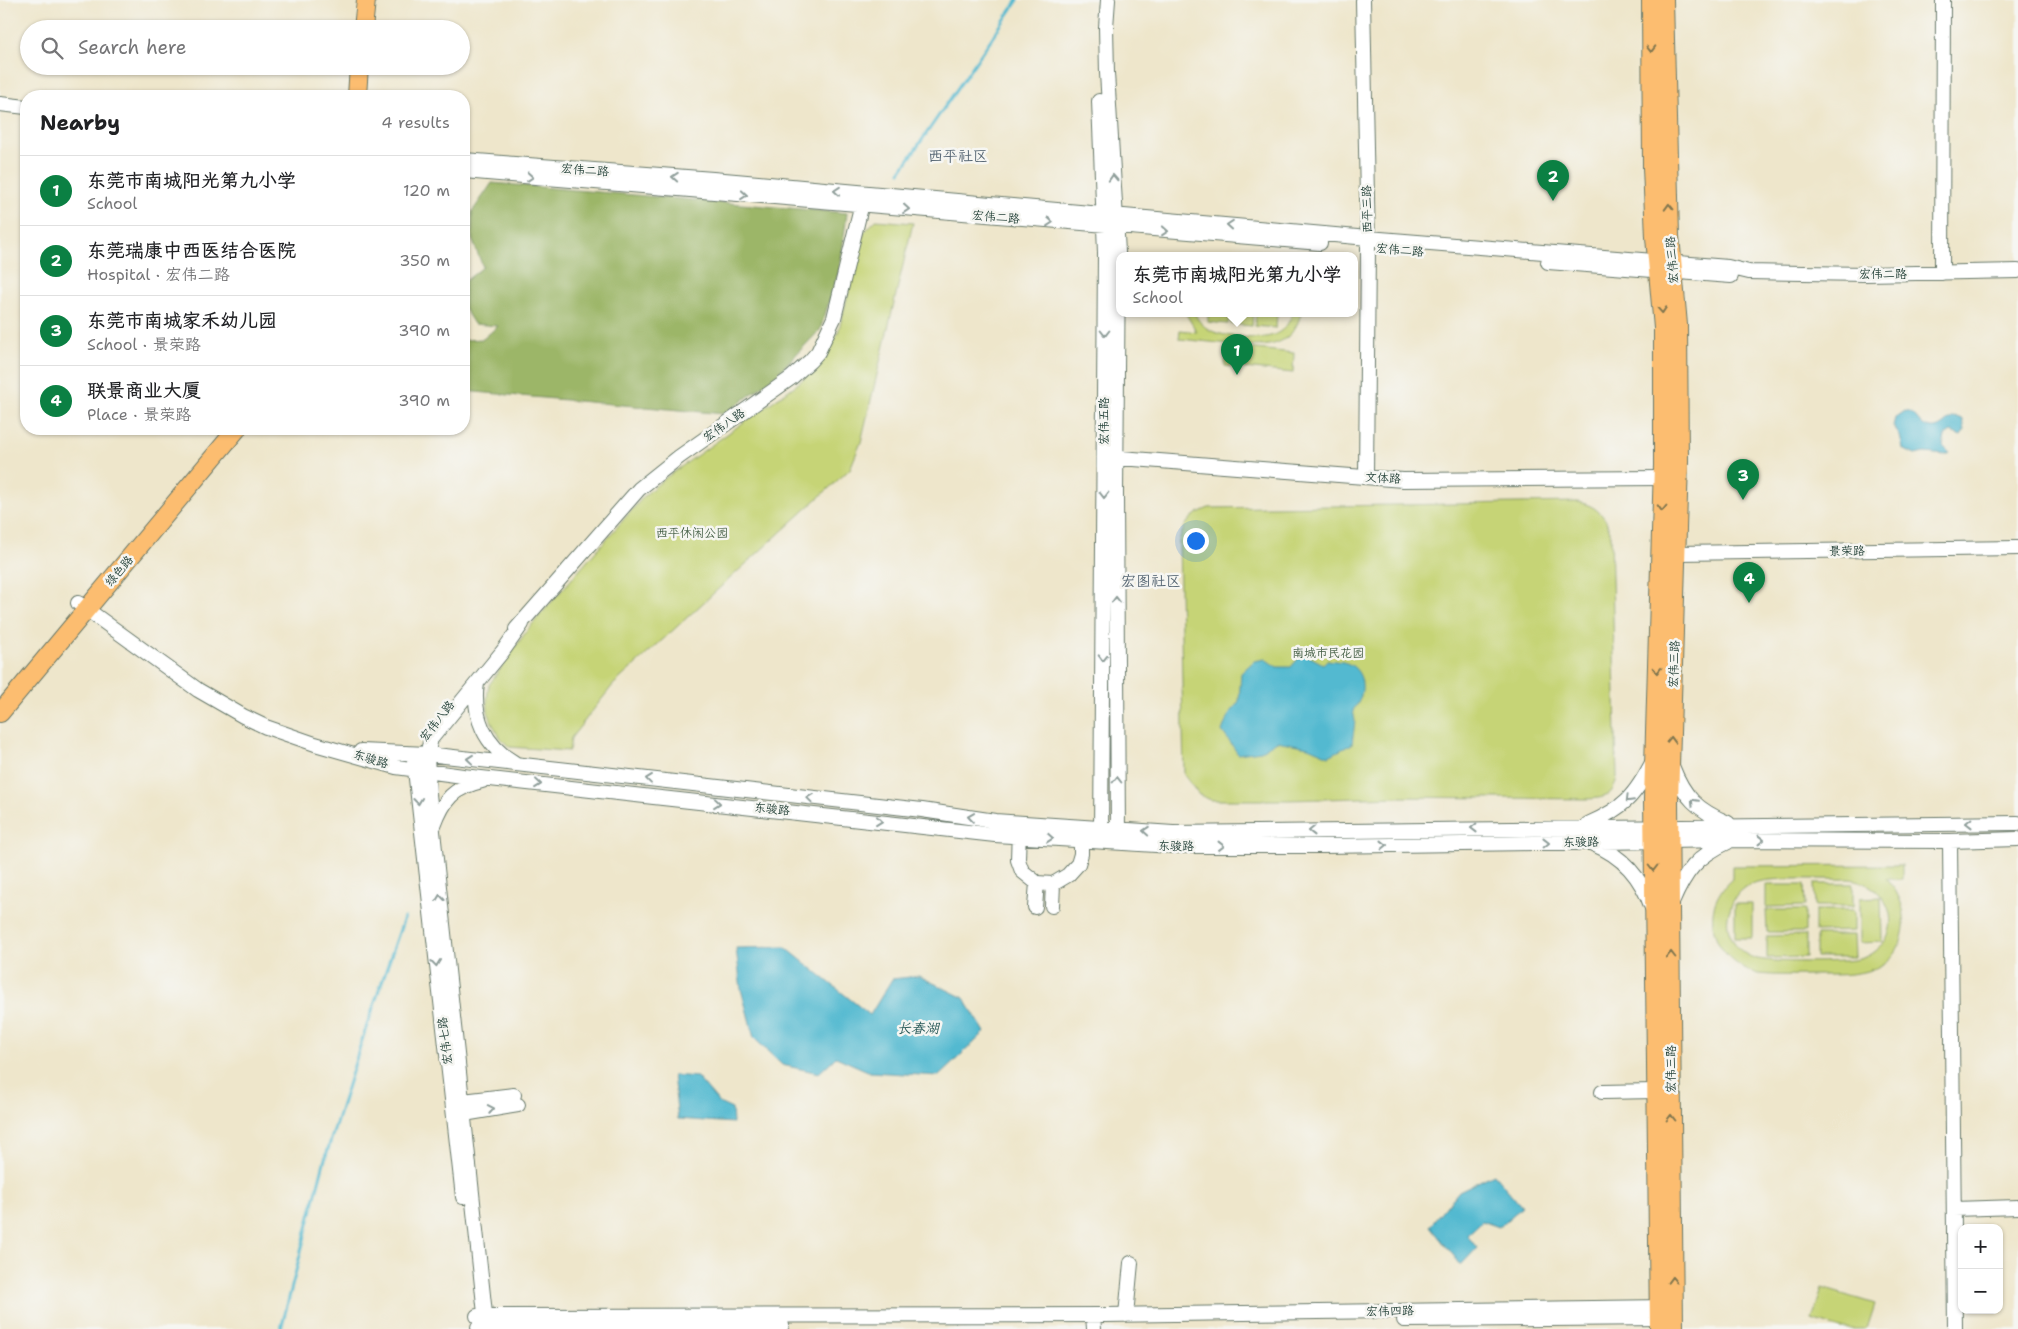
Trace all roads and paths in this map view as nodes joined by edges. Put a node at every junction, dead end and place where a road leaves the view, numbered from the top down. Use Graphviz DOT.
graph roads {
  1 [pos="366,0"];
  2 [pos="376,0"];
  3 [pos="1100,0"];
  4 [pos="1108,0"];
  5 [pos="1363,0"];
  6 [pos="1651,0"];
  7 [pos="1664,0"];
  8 [pos="1943,0"];
  9 [pos="364,20"];
  10 [pos="374,20"];
  11 [pos="358,75"];
  12 [pos="369,75"];
  13 [pos="357,90"];
  14 [pos="368,90"];
  15 [pos="0,104"];
  16 [pos="20,106"];
  17 [pos="470,160"];
  18 [pos="470,171"];
  19 [pos="863,199"];
  20 [pos="1110,220"];
  21 [pos="1368,243"];
  22 [pos="1666,267"];
  23 [pos="2018,271"];
  24 [pos="1942,273"];
  25 [pos="217,435"];
  26 [pos="233,435"];
  27 [pos="1110,458"];
  28 [pos="1366,477"];
  29 [pos="1663,478"];
  30 [pos="2018,548"];
  31 [pos="1677,553"];
  32 [pos="83,606"];
  33 [pos="522,624"];
  34 [pos="477,683"];
  35 [pos="0,696"];
  36 [pos="0,713"];
  37 [pos="340,750"];
  38 [pos="420,753"];
  39 [pos="1662,761"];
  40 [pos="515,764"];
  41 [pos="421,770"];
  42 [pos="490,779"];
  43 [pos="2018,823"];
  44 [pos="1733,825"];
  45 [pos="1581,827"];
  46 [pos="432,829"];
  47 [pos="1019,829"];
  48 [pos="1081,833"];
  49 [pos="1661,834"];
  50 [pos="1101,835"];
  51 [pos="1118,836"];
  52 [pos="2018,839"];
  53 [pos="1732,840"];
  54 [pos="1950,841"];
  55 [pos="1587,842"];
  56 [pos="1037,883"];
  57 [pos="1052,884"];
  58 [pos="1052,906"];
  59 [pos="1670,906"];
  60 [pos="1035,907"];
  61 [pos="1653,912"];
  62 [pos="1655,1091"];
  63 [pos="1602,1092"];
  64 [pos="516,1100"];
  65 [pos="463,1107"];
  66 [pos="2018,1207"];
  67 [pos="1954,1209"];
  68 [pos="1130,1263"];
  69 [pos="1126,1315"];
  70 [pos="1666,1318"];
  71 [pos="1099,1322"];
  72 [pos="482,1324"];
  73 [pos="1955,1329"];
  1 -- 9 [label="main road"];
  2 -- 10 [label="main road"];
  3 -- 20 [label="street, 宏伟五路"];
  20 -- 4 [label="street, 宏伟五路, one-way"];
  5 -- 21 [label="street, 西平三路"];
  6 -- 22 [label="main road, 宏伟三路, one-way"];
  22 -- 7 [label="main road, 宏伟三路, one-way"];
  8 -- 24 [label="street"];
  11 -- 13 [label="main road"];
  12 -- 14 [label="main road"];
  15 -- 16 [label="street"];
  19 -- 17 [label="street, 宏伟二路, one-way"];
  18 -- 19 [label="street, 宏伟二路, one-way"];
  19 -- 20 [label="street, 宏伟二路"];
  19 -- 33 [label="street, 宏伟八路"];
  20 -- 21 [label="street, 宏伟二路"];
  20 -- 27 [label="street, 宏伟五路"];
  21 -- 22 [label="street, 宏伟二路"];
  21 -- 28 [label="street, 西平三路"];
  22 -- 24 [label="street, 宏伟二路"];
  22 -- 29 [label="main road, 宏伟三路, one-way"];
  22 -- 31 [label="main road, 宏伟三路"];
  23 -- 24 [label="street, 宏伟二路"];
  25 -- 32 [label="main road, 绿色路"];
  26 -- 32 [label="main road, 绿色路"];
  27 -- 28 [label="street, 文体路"];
  27 -- 50 [label="street, 宏伟五路, one-way"];
  51 -- 27 [label="street, 宏伟五路, one-way"];
  28 -- 29 [label="street, 文体路"];
  29 -- 39 [label="main road, 宏伟三路, one-way"];
  30 -- 31 [label="street, 景荣路"];
  39 -- 31 [label="main road, 宏伟三路, one-way"];
  32 -- 35 [label="main road, 绿色路"];
  32 -- 36 [label="main road, 绿色路"];
  32 -- 37 [label="street, 东骏路"];
  33 -- 34 [label="street, 宏伟八路"];
  33 -- 38 [label="street, 宏伟八路"];
  34 -- 38 [label="street, 宏伟八路"];
  34 -- 40 [label="street"];
  37 -- 38 [label="street, 东骏路"];
  37 -- 41 [label="street, 东骏路"];
  40 -- 38 [label="street, 东骏路, one-way"];
  38 -- 41 [label="street, 宏伟七路"];
  44 -- 39 [label="street, one-way"];
  39 -- 45 [label="street, one-way"];
  39 -- 49 [label="main road, 宏伟三路"];
  47 -- 40 [label="street, 东骏路, one-way"];
  41 -- 42 [label="street, 东骏路"];
  41 -- 46 [label="street, 宏伟七路"];
  41 -- 72 [label="street, 宏伟七路, one-way"];
  42 -- 46 [label="street"];
  42 -- 47 [label="street, 东骏路, one-way"];
  43 -- 44 [label="street, 东骏路, one-way"];
  44 -- 49 [label="street, 东骏路"];
  45 -- 49 [label="street, 东骏路"];
  45 -- 51 [label="street, 东骏路, one-way"];
  65 -- 46 [label="street, 宏伟七路, one-way"];
  47 -- 48 [label="street, 东骏路"];
  47 -- 56 [label="street"];
  48 -- 50 [label="street, 东骏路"];
  48 -- 57 [label="street"];
  49 -- 53 [label="street, 东骏路"];
  49 -- 55 [label="street, 东骏路"];
  49 -- 59 [label="main road, 宏伟三路"];
  49 -- 61 [label="main road, 宏伟三路, one-way"];
  50 -- 51 [label="street, 东骏路"];
  51 -- 55 [label="street, 东骏路, one-way"];
  52 -- 54 [label="street, 东骏路"];
  53 -- 54 [label="street, 东骏路, one-way"];
  53 -- 59 [label="street"];
  54 -- 67 [label="street"];
  55 -- 61 [label="street"];
  56 -- 57 [label="street"];
  56 -- 60 [label="street"];
  57 -- 58 [label="street"];
  70 -- 59 [label="main road, 宏伟三路, one-way"];
  61 -- 62 [label="main road, 宏伟三路"];
  62 -- 63 [label="street"];
  62 -- 70 [label="main road, 宏伟三路"];
  64 -- 65 [label="street"];
  65 -- 72 [label="street, 宏伟七路"];
  66 -- 67 [label="street"];
  67 -- 73 [label="street"];
  68 -- 69 [label="street"];
  69 -- 70 [label="street, 宏伟四路"];
  69 -- 71 [label="street, 宏伟四路"];
  70 -- 71 [label="street, 宏伟四路"];
  71 -- 72 [label="street, 宏伟四路"];
}
